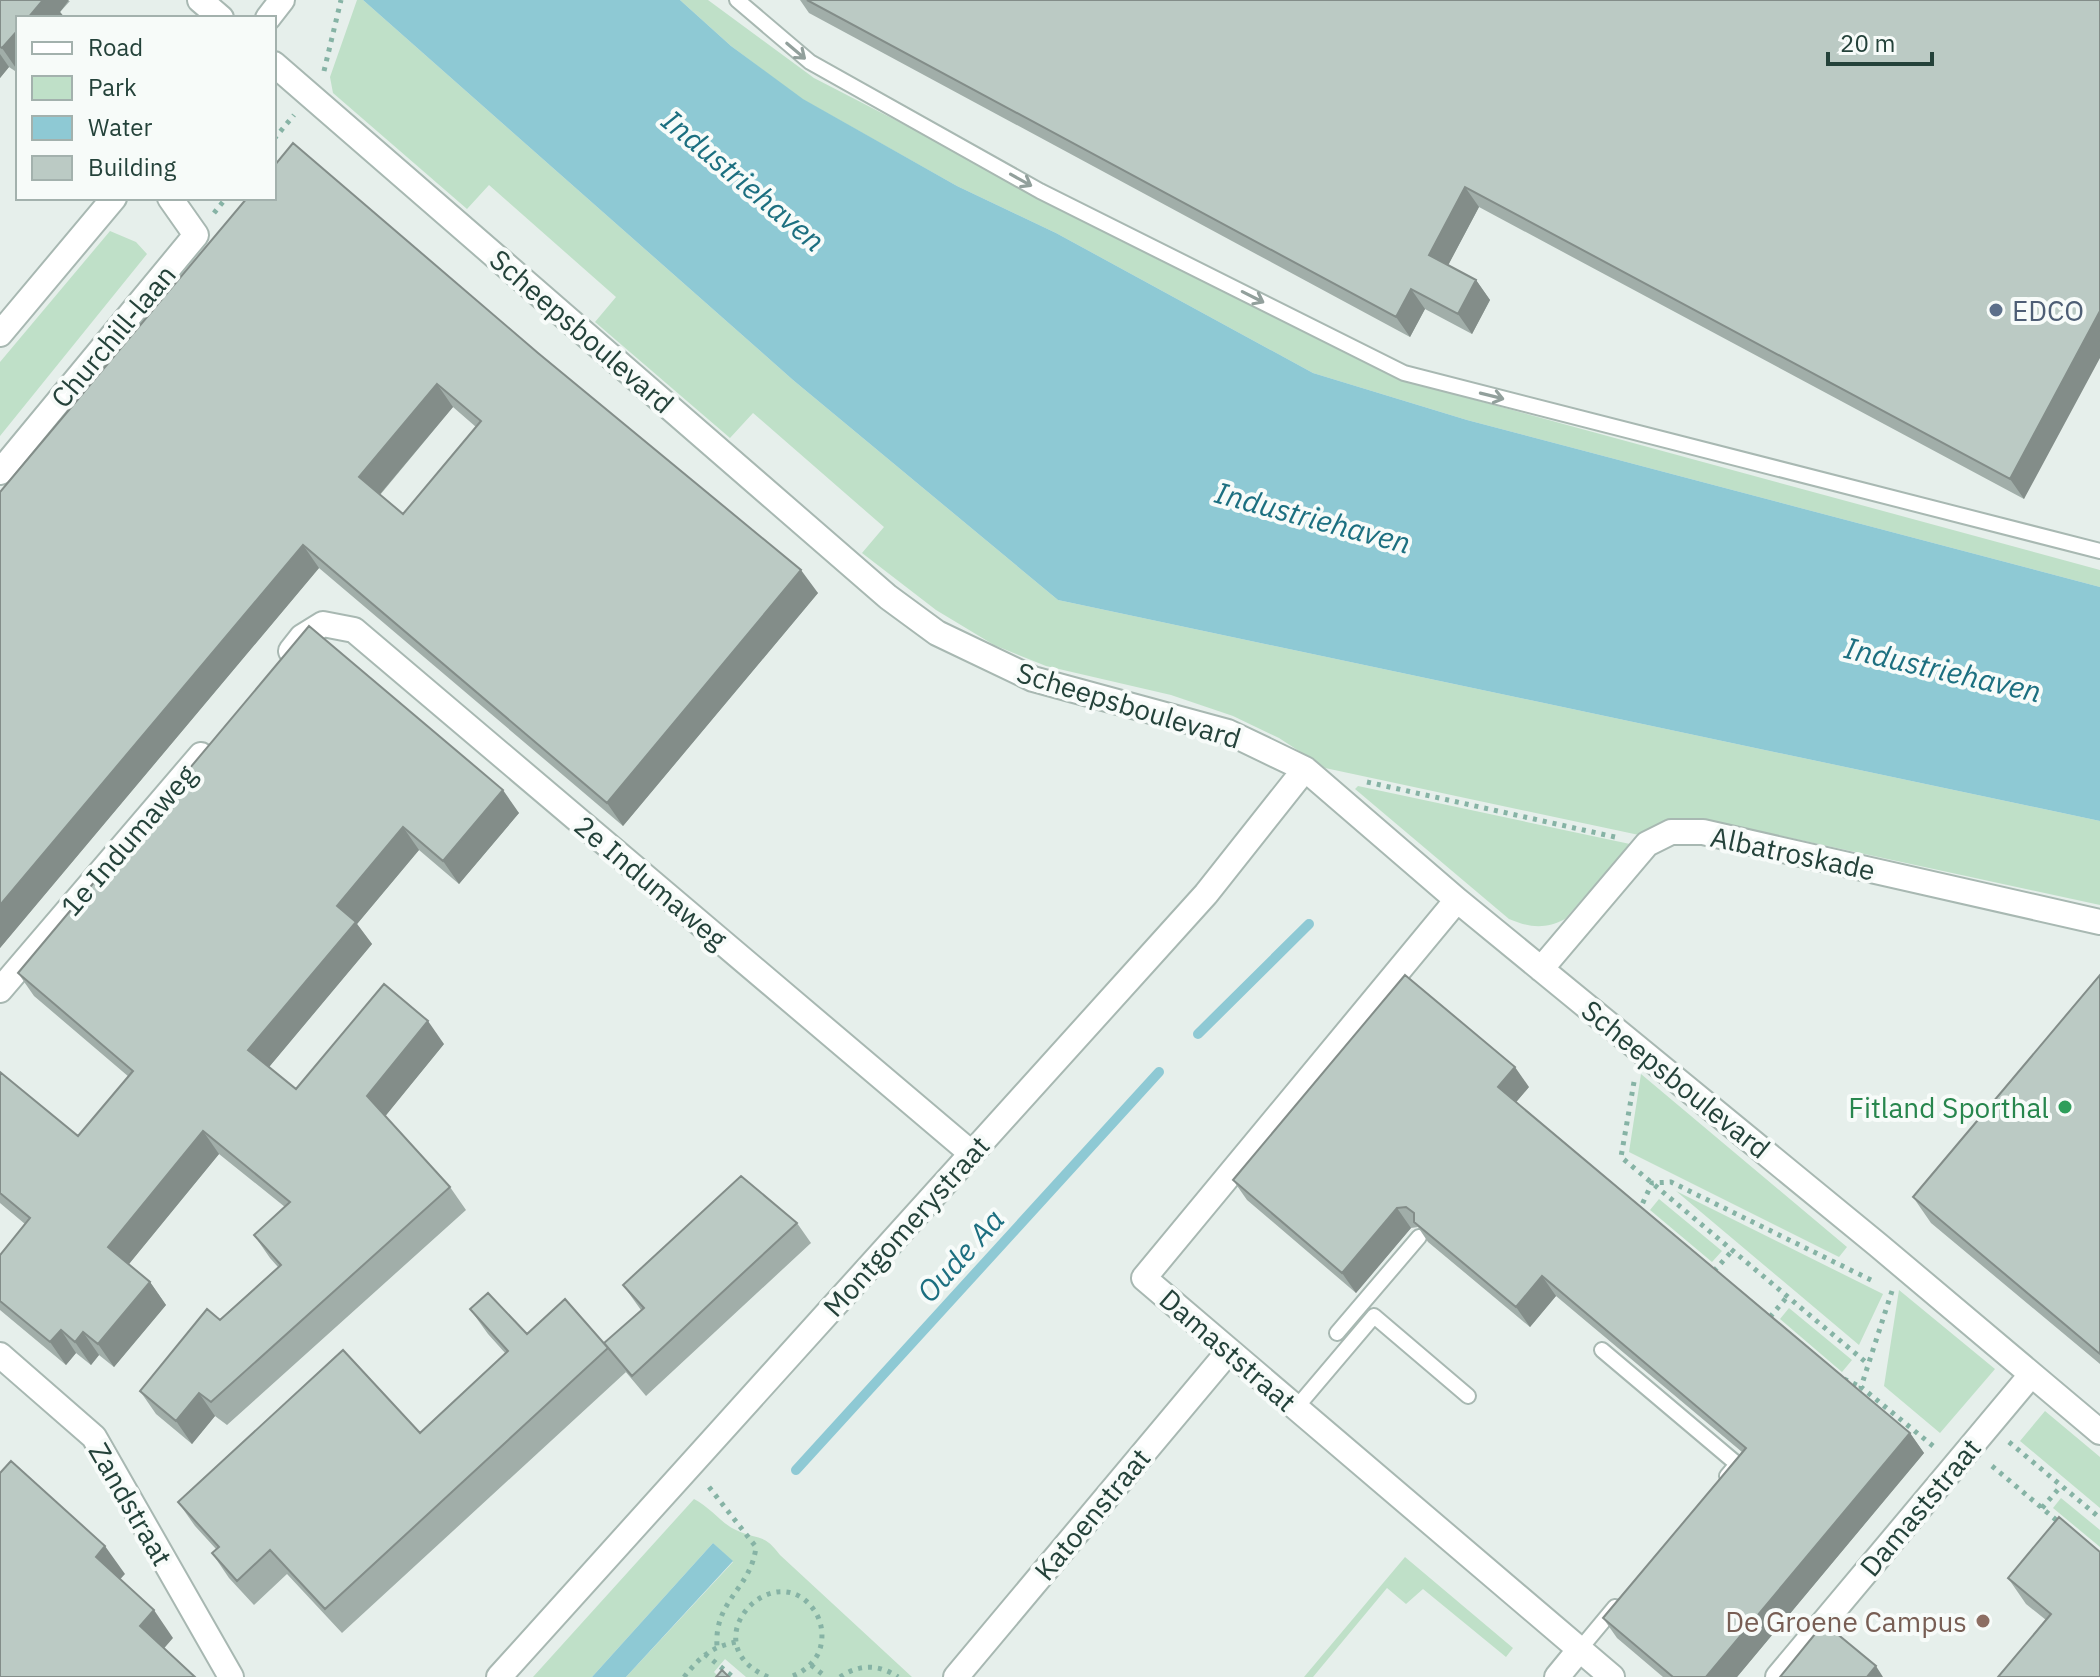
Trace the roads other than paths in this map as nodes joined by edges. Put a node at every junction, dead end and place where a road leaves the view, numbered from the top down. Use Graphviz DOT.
graph roads {
  1 [pos="200,0"];
  2 [pos="282,0"];
  3 [pos="737,0"];
  4 [pos="219,16"];
  5 [pos="270,16"];
  6 [pos="276,66"];
  7 [pos="112,200"];
  8 [pos="171,200"];
  9 [pos="0,334"];
  10 [pos="0,472"];
  11 [pos="2100,551"];
  12 [pos="272,673"];
  13 [pos="221,731"];
  14 [pos="1305,769"];
  15 [pos="1457,900"];
  16 [pos="2100,922"];
  17 [pos="1541,969"];
  18 [pos="0,990"];
  19 [pos="971,1153"];
  20 [pos="1419,1237"];
  21 [pos="1337,1333"];
  22 [pos="1602,1350"];
  23 [pos="1229,1351"];
  24 [pos="0,1355"];
  25 [pos="2031,1375"];
  26 [pos="1468,1396"];
  27 [pos="1296,1408"];
  28 [pos="2100,1432"];
  29 [pos="1717,1487"];
  30 [pos="1629,1591"];
  31 [pos="1580,1649"];
  32 [pos="231,1677"];
  33 [pos="499,1677"];
  34 [pos="956,1677"];
  35 [pos="1557,1677"];
  36 [pos="1612,1677"];
  37 [pos="1778,1677"];
  1 -- 4 [label="street"];
  2 -- 5 [label="street"];
  3 -- 11 [label="lane, one-way"];
  6 -- 14 [label="street, Scheepsboulevard"];
  7 -- 9 [label="street"];
  8 -- 10 [label="street, Churchill-laan"];
  12 -- 19 [label="street, 2e Indumaweg"];
  13 -- 18 [label="street, 1e Indumaweg"];
  14 -- 15 [label="street, Scheepsboulevard"];
  14 -- 19 [label="street, Montgomerystraat"];
  15 -- 17 [label="street, Scheepsboulevard"];
  15 -- 23 [label="street, Damaststraat"];
  16 -- 17 [label="street, Albatroskade"];
  17 -- 25 [label="street, Scheepsboulevard"];
  19 -- 33 [label="street, Montgomerystraat"];
  20 -- 21 [label="lane"];
  22 -- 29 [label="lane"];
  23 -- 27 [label="street, Damaststraat"];
  23 -- 34 [label="street, Katoenstraat"];
  24 -- 32 [label="street, Zandstraat"];
  25 -- 28 [label="street, Scheepsboulevard"];
  25 -- 37 [label="street, Damaststraat"];
  26 -- 27 [label="lane"];
  27 -- 31 [label="street, Damaststraat"];
  30 -- 31 [label="lane"];
  31 -- 35 [label="street"];
  31 -- 36 [label="street, Damaststraat"];
}
